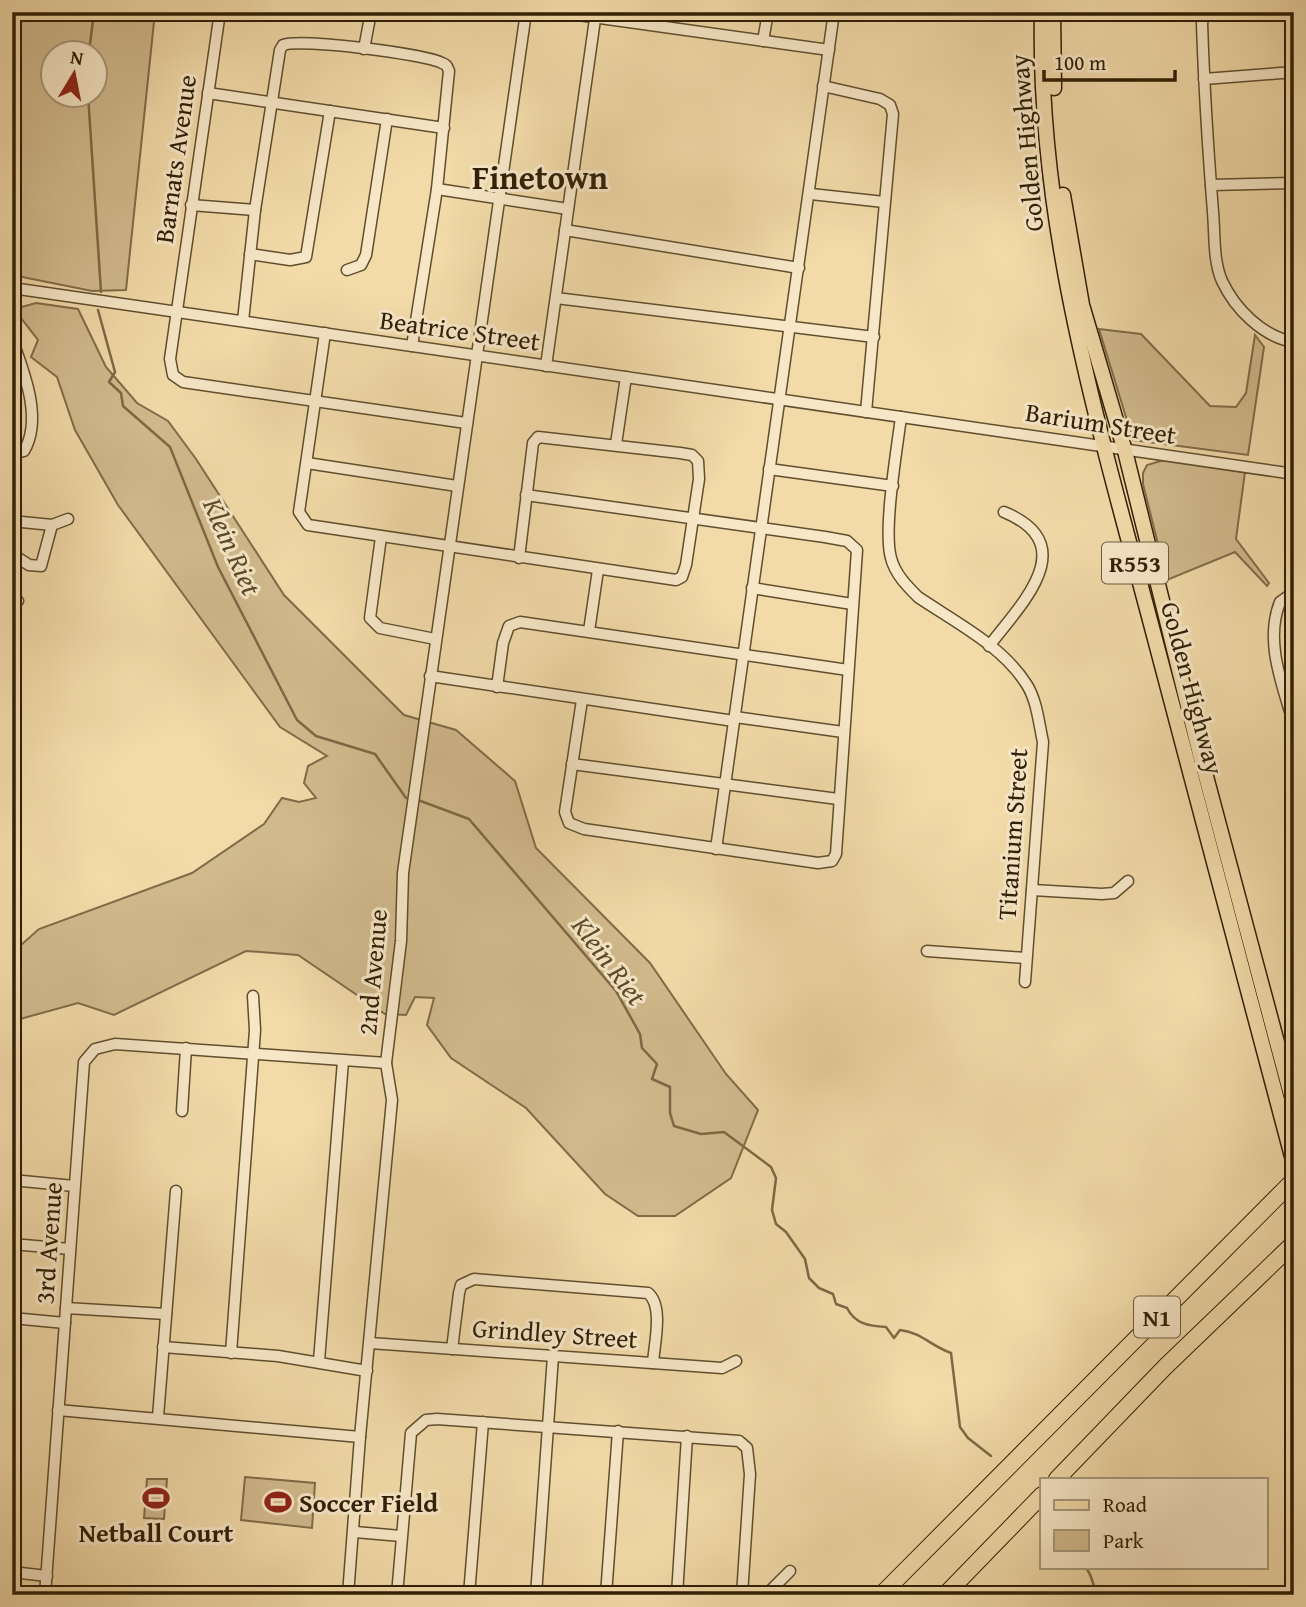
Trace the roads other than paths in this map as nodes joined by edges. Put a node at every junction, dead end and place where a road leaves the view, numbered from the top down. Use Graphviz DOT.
graph roads {
  1 [pos="220,12"];
  2 [pos="371,12"];
  3 [pos="526,12"];
  4 [pos="558,12"];
  5 [pos="768,12"];
  6 [pos="834,12"];
  7 [pos="1042,12"];
  8 [pos="1053,12"];
  9 [pos="1205,12"];
  10 [pos="596,15"];
  11 [pos="764,41"];
  12 [pos="364,49"];
  13 [pos="829,50"];
  14 [pos="1294,72"];
  15 [pos="1204,79"];
  16 [pos="822,86"];
  17 [pos="208,93"];
  18 [pos="271,102"];
  19 [pos="330,111"];
  20 [pos="387,119"];
  21 [pos="444,128"];
  22 [pos="1294,183"];
  23 [pos="1211,185"];
  24 [pos="437,189"];
  25 [pos="811,194"];
  26 [pos="499,198"];
  27 [pos="884,202"];
  28 [pos="191,205"];
  29 [pos="568,209"];
  30 [pos="255,210"];
  31 [pos="565,230"];
  32 [pos="250,254"];
  33 [pos="799,268"];
  34 [pos="347,270"];
  35 [pos="12,288"];
  36 [pos="556,298"];
  37 [pos="177,312"];
  38 [pos="243,321"];
  39 [pos="789,328"];
  40 [pos="325,333"];
  41 [pos="874,337"];
  42 [pos="12,339"];
  43 [pos="1294,342"];
  44 [pos="412,346"];
  45 [pos="476,355"];
  46 [pos="546,366"];
  47 [pos="626,377"];
  48 [pos="778,399"];
  49 [pos="315,402"];
  50 [pos="866,412"];
  51 [pos="901,417"];
  52 [pos="466,423"];
  53 [pos="616,444"];
  54 [pos="1103,445"];
  55 [pos="1125,451"];
  56 [pos="12,454"];
  57 [pos="307,463"];
  58 [pos="769,469"];
  59 [pos="1294,474"];
  60 [pos="457,486"];
  61 [pos="893,486"];
  62 [pos="526,495"];
  63 [pos="1004,512"];
  64 [pos="68,519"];
  65 [pos="693,520"];
  66 [pos="12,521"];
  67 [pos="52,525"];
  68 [pos="761,530"];
  69 [pos="382,537"];
  70 [pos="448,547"];
  71 [pos="15,556"];
  72 [pos="519,558"];
  73 [pos="598,570"];
  74 [pos="752,587"];
  75 [pos="1294,592"];
  76 [pos="852,604"];
  77 [pos="589,631"];
  78 [pos="435,639"];
  79 [pos="989,646"];
  80 [pos="743,653"];
  81 [pos="848,670"];
  82 [pos="430,676"];
  83 [pos="498,687"];
  84 [pos="582,700"];
  85 [pos="734,719"];
  86 [pos="1294,725"];
  87 [pos="843,732"];
  88 [pos="572,764"];
  89 [pos="725,785"];
  90 [pos="838,799"];
  91 [pos="716,849"];
  92 [pos="1128,881"];
  93 [pos="1032,890"];
  94 [pos="927,951"];
  95 [pos="1025,958"];
  96 [pos="1025,982"];
  97 [pos="253,996"];
  98 [pos="186,1048"];
  99 [pos="252,1054"];
  100 [pos="343,1061"];
  101 [pos="387,1063"];
  102 [pos="1293,1104"];
  103 [pos="182,1111"];
  104 [pos="1294,1164"];
  105 [pos="12,1180"];
  106 [pos="1294,1180"];
  107 [pos="74,1186"];
  108 [pos="176,1191"];
  109 [pos="1294,1243"];
  110 [pos="12,1244"];
  111 [pos="70,1249"];
  112 [pos="66,1308"];
  113 [pos="166,1314"];
  114 [pos="12,1318"];
  115 [pos="65,1323"];
  116 [pos="370,1343"];
  117 [pos="163,1347"];
  118 [pos="452,1349"];
  119 [pos="231,1353"];
  120 [pos="553,1356"];
  121 [pos="319,1361"];
  122 [pos="736,1361"];
  123 [pos="653,1363"];
  124 [pos="367,1371"];
  125 [pos="58,1410"];
  126 [pos="158,1417"];
  127 [pos="484,1422"];
  128 [pos="548,1427"];
  129 [pos="618,1431"];
  130 [pos="687,1436"];
  131 [pos="360,1437"];
  132 [pos="1058,1478"];
  133 [pos="1040,1497"];
  134 [pos="355,1532"];
  135 [pos="401,1536"];
  136 [pos="790,1571"];
  137 [pos="12,1572"];
  138 [pos="47,1576"];
  139 [pos="45,1595"];
  140 [pos="348,1595"];
  141 [pos="397,1595"];
  142 [pos="469,1595"];
  143 [pos="536,1595"];
  144 [pos="606,1595"];
  145 [pos="677,1595"];
  146 [pos="742,1595"];
  147 [pos="766,1595"];
  148 [pos="881,1595"];
  149 [pos="945,1595"];
  1 -- 17 [label="street, Barnats Avenue"];
  2 -- 12 [label="street"];
  3 -- 26 [label="street, 2nd Avenue"];
  4 -- 10 [label="street"];
  5 -- 11 [label="street"];
  6 -- 13 [label="street"];
  7 -- 54 [label="main road, Golden Highway / R553"];
  8 -- 55 [label="main road, Golden Highway / R553"];
  9 -- 15 [label="street"];
  10 -- 11 [label="street"];
  10 -- 29 [label="street"];
  11 -- 13 [label="street"];
  12 -- 18 [label="street"];
  12 -- 21 [label="street"];
  13 -- 16 [label="street"];
  14 -- 15 [label="street"];
  15 -- 23 [label="street"];
  16 -- 25 [label="street"];
  16 -- 27 [label="street"];
  17 -- 18 [label="street"];
  17 -- 28 [label="street, Barnats Avenue"];
  18 -- 19 [label="street"];
  18 -- 30 [label="street"];
  19 -- 20 [label="street"];
  19 -- 32 [label="street"];
  20 -- 21 [label="street"];
  20 -- 34 [label="street"];
  21 -- 24 [label="street"];
  22 -- 23 [label="street"];
  23 -- 43 [label="street"];
  24 -- 26 [label="street"];
  24 -- 44 [label="street"];
  25 -- 27 [label="street"];
  25 -- 33 [label="street"];
  26 -- 29 [label="street"];
  26 -- 45 [label="street, 2nd Avenue"];
  27 -- 41 [label="street"];
  28 -- 30 [label="street"];
  28 -- 37 [label="street, Barnats Avenue"];
  29 -- 31 [label="street"];
  30 -- 32 [label="street"];
  31 -- 33 [label="street"];
  31 -- 36 [label="street"];
  32 -- 38 [label="street"];
  33 -- 39 [label="street"];
  35 -- 37 [label="street, Beatrice Street"];
  36 -- 39 [label="street"];
  36 -- 46 [label="street"];
  37 -- 38 [label="street, Beatrice Street"];
  37 -- 49 [label="street, Barnats Avenue"];
  38 -- 40 [label="street, Beatrice Street"];
  39 -- 41 [label="street"];
  39 -- 48 [label="street"];
  40 -- 44 [label="street, Beatrice Street"];
  40 -- 49 [label="street"];
  41 -- 50 [label="street"];
  42 -- 56 [label="street"];
  44 -- 45 [label="street, Beatrice Street"];
  45 -- 46 [label="street, Beatrice Street"];
  45 -- 52 [label="street, 2nd Avenue"];
  46 -- 47 [label="street, Beatrice Street"];
  47 -- 48 [label="street, Beatrice Street"];
  47 -- 53 [label="street"];
  48 -- 50 [label="street, Beatrice Street"];
  48 -- 58 [label="street"];
  49 -- 52 [label="street"];
  49 -- 57 [label="street"];
  50 -- 51 [label="street, Beatrice Street"];
  51 -- 54 [label="street, Barium Street"];
  51 -- 61 [label="street, Titanium Street"];
  52 -- 60 [label="street, 2nd Avenue"];
  53 -- 62 [label="street"];
  53 -- 65 [label="street"];
  54 -- 55 [label="street, Barium Street"];
  54 -- 104 [label="main road, Golden Highway / R553"];
  55 -- 59 [label="street, Barium Street"];
  55 -- 102 [label="main road, Golden Highway / R553"];
  57 -- 60 [label="street"];
  57 -- 69 [label="street"];
  58 -- 61 [label="street"];
  58 -- 68 [label="street"];
  60 -- 70 [label="street, 2nd Avenue"];
  61 -- 79 [label="street, Titanium Street"];
  62 -- 65 [label="street"];
  62 -- 72 [label="street"];
  63 -- 79 [label="street"];
  64 -- 67 [label="street"];
  65 -- 68 [label="street"];
  65 -- 73 [label="street"];
  66 -- 67 [label="street"];
  67 -- 71 [label="street"];
  68 -- 74 [label="street"];
  68 -- 76 [label="street"];
  69 -- 70 [label="street"];
  69 -- 78 [label="street"];
  70 -- 72 [label="street"];
  70 -- 78 [label="street, 2nd Avenue"];
  72 -- 73 [label="street"];
  73 -- 77 [label="street"];
  74 -- 76 [label="street"];
  74 -- 80 [label="street"];
  75 -- 86 [label="street"];
  76 -- 81 [label="street"];
  77 -- 80 [label="street"];
  77 -- 83 [label="street"];
  78 -- 82 [label="street, 2nd Avenue"];
  79 -- 93 [label="street, Titanium Street"];
  80 -- 81 [label="street"];
  80 -- 85 [label="street"];
  81 -- 87 [label="street"];
  82 -- 83 [label="street"];
  82 -- 101 [label="street, 2nd Avenue"];
  83 -- 84 [label="street"];
  84 -- 85 [label="street"];
  84 -- 88 [label="street"];
  85 -- 87 [label="street"];
  85 -- 89 [label="street"];
  87 -- 90 [label="street"];
  88 -- 89 [label="street"];
  88 -- 91 [label="street"];
  89 -- 90 [label="street"];
  89 -- 91 [label="street"];
  90 -- 91 [label="street"];
  92 -- 93 [label="street"];
  93 -- 95 [label="street, Titanium Street"];
  94 -- 95 [label="street"];
  95 -- 96 [label="street, Titanium Street"];
  97 -- 99 [label="street"];
  98 -- 99 [label="street"];
  98 -- 103 [label="street"];
  98 -- 107 [label="street, 3rd Avenue"];
  99 -- 100 [label="street"];
  99 -- 119 [label="street"];
  100 -- 101 [label="street"];
  100 -- 121 [label="street"];
  101 -- 116 [label="street, 2nd Avenue"];
  105 -- 107 [label="street"];
  106 -- 148 [label="highway, N1"];
  107 -- 111 [label="street, 3rd Avenue"];
  108 -- 113 [label="street"];
  109 -- 132 [label="highway, N1"];
  110 -- 111 [label="street"];
  111 -- 112 [label="street, 3rd Avenue"];
  112 -- 113 [label="street"];
  112 -- 115 [label="street, 3rd Avenue"];
  113 -- 117 [label="street"];
  114 -- 115 [label="street"];
  115 -- 125 [label="street, 3rd Avenue"];
  116 -- 118 [label="street, Grindley Street"];
  116 -- 124 [label="street, 2nd Avenue"];
  117 -- 119 [label="street"];
  117 -- 126 [label="street"];
  118 -- 120 [label="street, Grindley Street"];
  118 -- 123 [label="street"];
  119 -- 121 [label="street"];
  120 -- 123 [label="street, Grindley Street"];
  120 -- 128 [label="street"];
  121 -- 124 [label="street"];
  122 -- 123 [label="street, Grindley Street"];
  124 -- 131 [label="street, 2nd Avenue"];
  125 -- 126 [label="street"];
  125 -- 138 [label="street, 3rd Avenue"];
  126 -- 131 [label="street"];
  127 -- 128 [label="street"];
  127 -- 135 [label="street"];
  127 -- 142 [label="street"];
  128 -- 129 [label="street"];
  128 -- 143 [label="street"];
  129 -- 130 [label="street"];
  129 -- 144 [label="street"];
  130 -- 145 [label="street"];
  130 -- 146 [label="street"];
  131 -- 134 [label="street, 2nd Avenue"];
  133 -- 149 [label="highway"];
  134 -- 135 [label="street"];
  134 -- 140 [label="street, 2nd Avenue"];
  135 -- 141 [label="street"];
  136 -- 147 [label="street"];
  137 -- 138 [label="street"];
  138 -- 139 [label="street, 3rd Avenue"];
}
